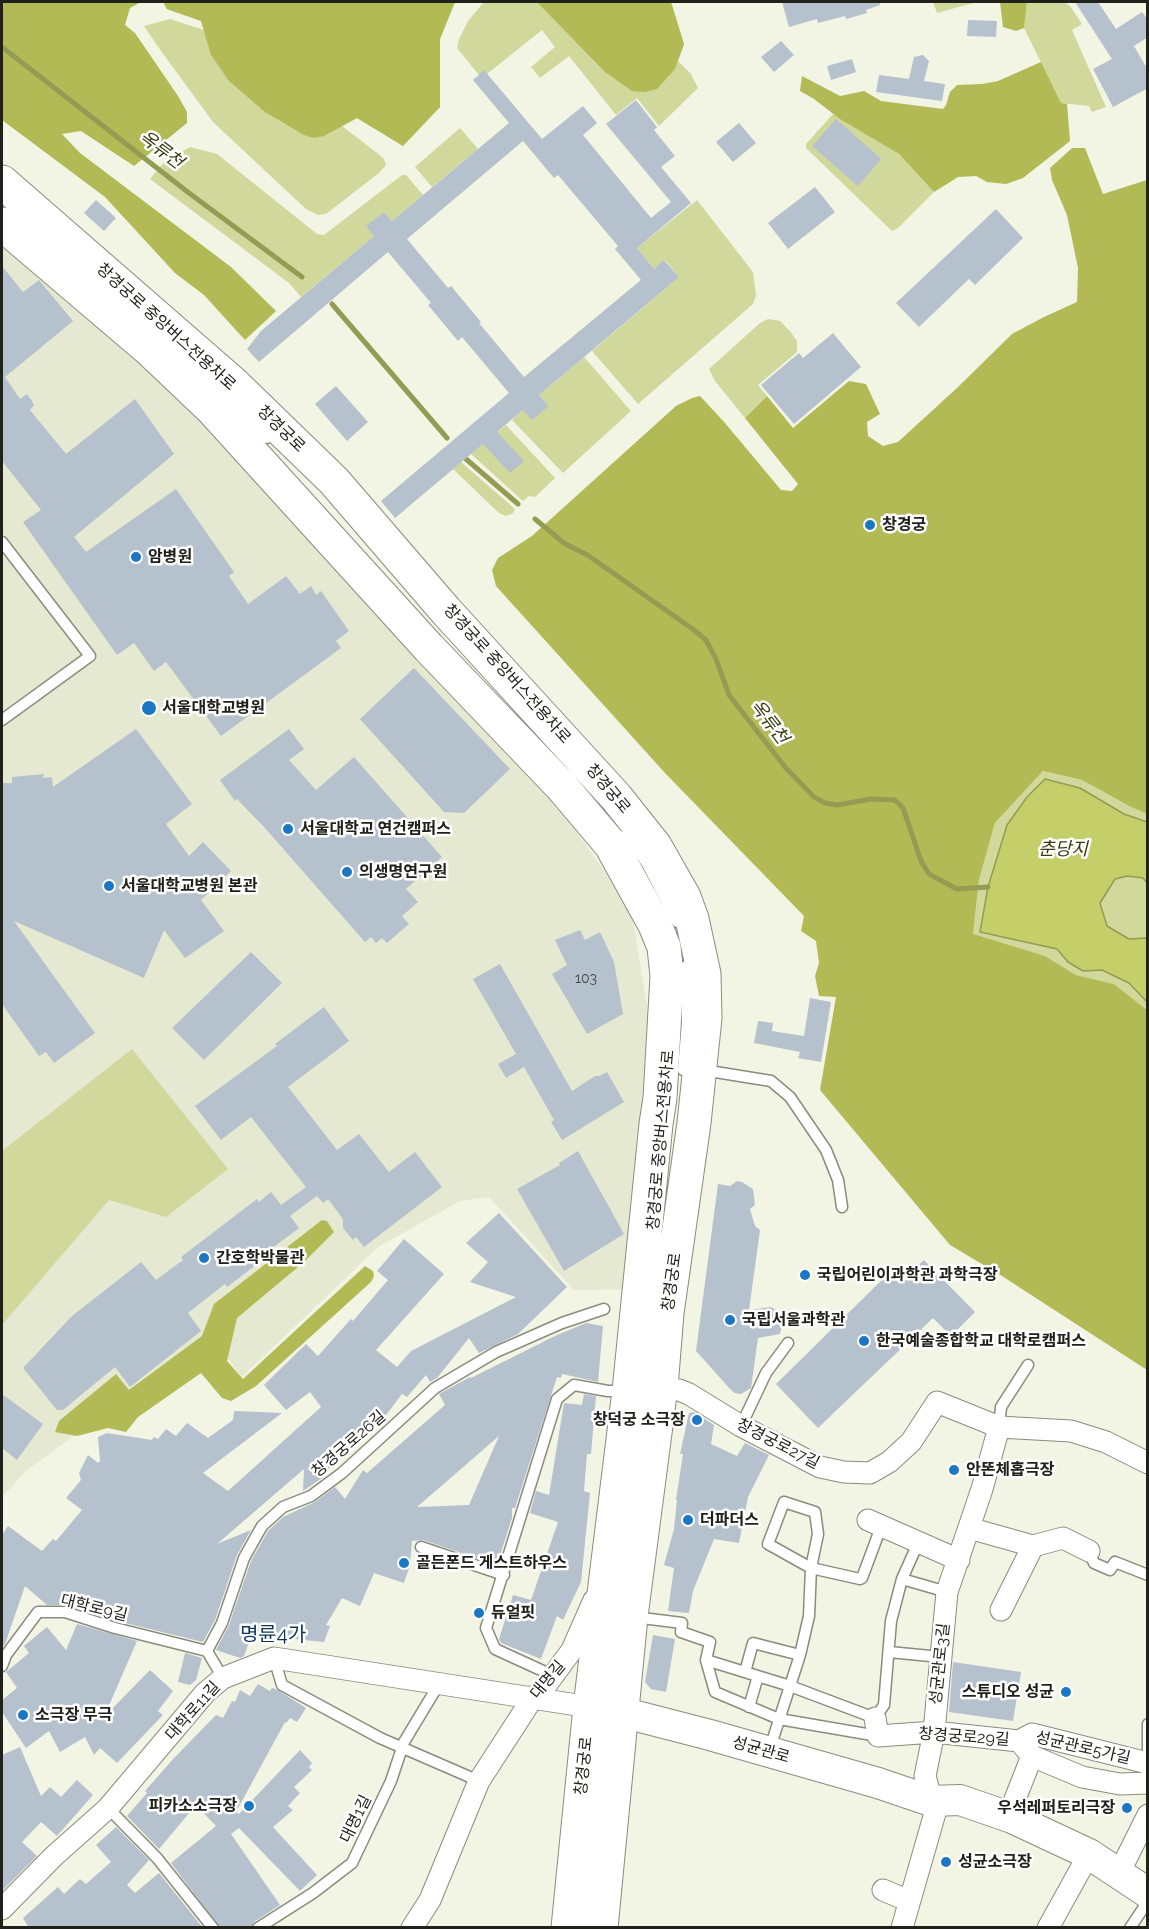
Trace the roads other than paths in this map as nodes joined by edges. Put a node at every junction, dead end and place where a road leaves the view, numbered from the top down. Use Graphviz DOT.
graph roads {
  1 [pos="2,182"];
  2 [pos="2,224"];
  3 [pos="215,391"];
  4 [pos="272,443"];
  5 [pos="2,542"];
  6 [pos="408,584"];
  7 [pos="483,669"];
  8 [pos="2,720"];
  9 [pos="619,825"];
  10 [pos="679,929"];
  11 [pos="684,952"];
  12 [pos="691,1074"];
  13 [pos="671,1205"];
  14 [pos="842,1207"];
  15 [pos="604,1309"];
  16 [pos="788,1344"];
  17 [pos="1028,1365"];
  18 [pos="661,1386"];
  19 [pos="629,1391"];
  20 [pos="741,1426"];
  21 [pos="999,1427"];
  22 [pos="1148,1463"];
  23 [pos="647,1490"];
  24 [pos="874,1524"];
  25 [pos="969,1528"];
  26 [pos="919,1541"];
  27 [pos="1034,1546"];
  28 [pos="421,1547"];
  29 [pos="1089,1551"];
  30 [pos="959,1560"];
  31 [pos="811,1568"];
  32 [pos="606,1574"];
  33 [pos="504,1575"];
  34 [pos="1148,1575"];
  35 [pos="902,1579"];
  36 [pos="947,1592"];
  37 [pos="1001,1610"];
  38 [pos="631,1616"];
  39 [pos="207,1651"];
  40 [pos="889,1652"];
  41 [pos="800,1655"];
  42 [pos="941,1657"];
  43 [pos="274,1658"];
  44 [pos="706,1660"];
  45 [pos="2,1666"];
  46 [pos="745,1672"];
  47 [pos="554,1676"];
  48 [pos="758,1676"];
  49 [pos="224,1678"];
  50 [pos="439,1684"];
  51 [pos="790,1686"];
  52 [pos="532,1699"];
  53 [pos="590,1707"];
  54 [pos="749,1707"];
  55 [pos="621,1712"];
  56 [pos="779,1719"];
  57 [pos="1148,1724"];
  58 [pos="876,1727"];
  59 [pos="934,1732"];
  60 [pos="403,1749"];
  61 [pos="1025,1749"];
  62 [pos="769,1752"];
  63 [pos="1148,1754"];
  64 [pos="1148,1763"];
  65 [pos="479,1781"];
  66 [pos="1148,1783"];
  67 [pos="931,1801"];
  68 [pos="108,1808"];
  69 [pos="1148,1815"];
  70 [pos="1008,1817"];
  71 [pos="1089,1854"];
  72 [pos="1119,1873"];
  73 [pos="883,1890"];
  74 [pos="1148,1893"];
  75 [pos="909,1901"];
  76 [pos="1148,1901"];
  77 [pos="2,1909"];
  78 [pos="213,1928"];
  79 [pos="258,1928"];
  80 [pos="412,1928"];
  81 [pos="568,1928"];
  82 [pos="601,1928"];
  83 [pos="902,1928"];
  84 [pos="1048,1928"];
  85 [pos="1130,1928"];
  1 -- 12 [label="main road, 창경궁로"];
  2 -- 19 [label="main road, 창경궁로"];
  3 -- 4 [label="lane, 창경궁로 중앙버스전용차로"];
  5 -- 8 [label="lane"];
  6 -- 7 [label="lane, 창경궁로 중앙버스전용차로"];
  9 -- 10 [label="lane"];
  11 -- 12 [label="lane, 창경궁로 중앙버스전용차로"];
  12 -- 14 [label="lane"];
  12 -- 18 [label="main road, 창경궁로"];
  13 -- 23 [label="lane, 창경궁로 중앙버스전용차로"];
  15 -- 39 [label="lane, 창경궁로26길"];
  16 -- 20 [label="lane"];
  17 -- 21 [label="lane"];
  18 -- 20 [label="street, 창경궁로27길"];
  18 -- 23 [label="main road, 창경궁로"];
  19 -- 32 [label="main road, 창경궁로"];
  19 -- 33 [label="lane"];
  20 -- 21 [label="street, 창경궁로27길"];
  21 -- 22 [label="street, 창경궁로27길"];
  21 -- 25 [label="street, 성균관로3길"];
  23 -- 38 [label="main road, 창경궁로"];
  24 -- 26 [label="street"];
  24 -- 31 [label="lane"];
  25 -- 27 [label="street"];
  25 -- 30 [label="street, 성균관로3길"];
  26 -- 30 [label="street"];
  26 -- 35 [label="lane"];
  27 -- 29 [label="street"];
  27 -- 37 [label="street"];
  28 -- 33 [label="lane"];
  29 -- 34 [label="lane"];
  30 -- 36 [label="street, 성균관로3길"];
  31 -- 31 [label="lane"];
  31 -- 41 [label="lane"];
  32 -- 47 [label="street, 대명길"];
  32 -- 53 [label="main road, 창경궁로"];
  33 -- 47 [label="lane"];
  35 -- 36 [label="lane"];
  35 -- 40 [label="lane"];
  36 -- 42 [label="street, 성균관로3길"];
  38 -- 44 [label="lane"];
  38 -- 55 [label="main road, 창경궁로"];
  39 -- 45 [label="lane, 대학로9길"];
  39 -- 49 [label="lane"];
  40 -- 42 [label="lane"];
  40 -- 58 [label="lane"];
  41 -- 46 [label="lane"];
  41 -- 51 [label="lane"];
  42 -- 59 [label="street, 성균관로3길"];
  43 -- 49 [label="street, 대학로11길"];
  43 -- 50 [label="street"];
  43 -- 60 [label="lane"];
  44 -- 46 [label="lane"];
  44 -- 54 [label="lane, 창경궁로29길"];
  46 -- 48 [label="lane"];
  47 -- 52 [label="street, 대명길"];
  48 -- 51 [label="lane"];
  48 -- 54 [label="lane"];
  49 -- 68 [label="street, 대학로11길"];
  50 -- 52 [label="street"];
  50 -- 60 [label="lane, 대명1길"];
  51 -- 56 [label="lane"];
  51 -- 58 [label="lane"];
  52 -- 53 [label="street"];
  52 -- 65 [label="street, 대명길"];
  53 -- 55 [label="street, 성균관로"];
  53 -- 81 [label="main road, 창경궁로"];
  54 -- 56 [label="lane, 창경궁로29길"];
  55 -- 62 [label="street, 성균관로"];
  55 -- 82 [label="main road, 창경궁로"];
  56 -- 58 [label="lane, 창경궁로29길"];
  56 -- 62 [label="lane"];
  57 -- 63 [label="lane, 성균관로5가길"];
  58 -- 59 [label="street, 창경궁로29길"];
  59 -- 61 [label="street, 창경궁로29길"];
  59 -- 67 [label="street, 성균관로3길"];
  60 -- 65 [label="lane"];
  60 -- 79 [label="lane, 대명1길"];
  61 -- 64 [label="street, 성균관로5가길"];
  61 -- 66 [label="street, 창경궁로29길"];
  61 -- 70 [label="street"];
  62 -- 67 [label="street, 성균관로"];
  65 -- 80 [label="street, 대명길"];
  67 -- 70 [label="street, 성균관로"];
  67 -- 75 [label="street"];
  68 -- 77 [label="street, 대학로11길"];
  68 -- 78 [label="lane"];
  69 -- 72 [label="street"];
  70 -- 71 [label="street, 성균관로"];
  71 -- 72 [label="street, 성균관로"];
  71 -- 84 [label="street"];
  72 -- 74 [label="street, 성균관로"];
  73 -- 75 [label="street"];
  75 -- 83 [label="street"];
  76 -- 85 [label="lane"];
}
